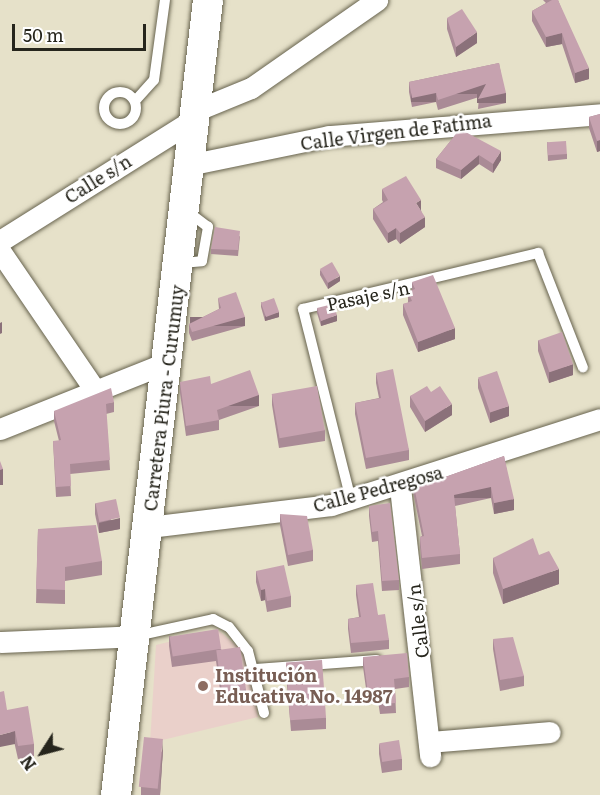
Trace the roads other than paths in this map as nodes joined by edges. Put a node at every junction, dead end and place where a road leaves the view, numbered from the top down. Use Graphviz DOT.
graph roads {
  1 [pos="165,0"];
  2 [pos="208,0"];
  3 [pos="377,0"];
  4 [pos="135,101"];
  5 [pos="197,114"];
  6 [pos="600,114"];
  7 [pos="193,164"];
  8 [pos="0,241"];
  9 [pos="0,251"];
  10 [pos="168,362"];
  11 [pos="583,368"];
  12 [pos="94,389"];
  13 [pos="600,419"];
  14 [pos="0,429"];
  15 [pos="400,487"];
  16 [pos="351,500"];
  17 [pos="149,527"];
  18 [pos="135,636"];
  19 [pos="0,642"];
  20 [pos="422,654"];
  21 [pos="256,669"];
  22 [pos="264,713"];
  23 [pos="550,732"];
  24 [pos="116,795"];
  1 -- 4 [label="lane"];
  2 -- 5 [label="main road, Carretera Piura - Curumuy"];
  3 -- 5 [label="street, Calle s/n"];
  5 -- 7 [label="main road, Carretera Piura - Curumuy"];
  5 -- 8 [label="street, Calle s/n"];
  6 -- 7 [label="street, Calle Virgen de Fatima"];
  7 -- 10 [label="main road, Carretera Piura - Curumuy"];
  9 -- 12 [label="street"];
  10 -- 12 [label="street"];
  10 -- 17 [label="main road, Carretera Piura - Curumuy"];
  11 -- 16 [label="lane, Pasaje s/n"];
  12 -- 14 [label="street"];
  13 -- 15 [label="street, Calle Pedregosa"];
  15 -- 16 [label="street, Calle Pedregosa"];
  15 -- 20 [label="street, Calle s/n"];
  16 -- 17 [label="street, Calle Pedregosa"];
  17 -- 18 [label="main road, Carretera Piura - Curumuy"];
  18 -- 19 [label="street"];
  18 -- 21 [label="lane"];
  18 -- 24 [label="main road, Carretera Piura - Curumuy"];
  20 -- 21 [label="lane"];
  20 -- 23 [label="street, Calle s/n"];
  21 -- 22 [label="lane"];
}
